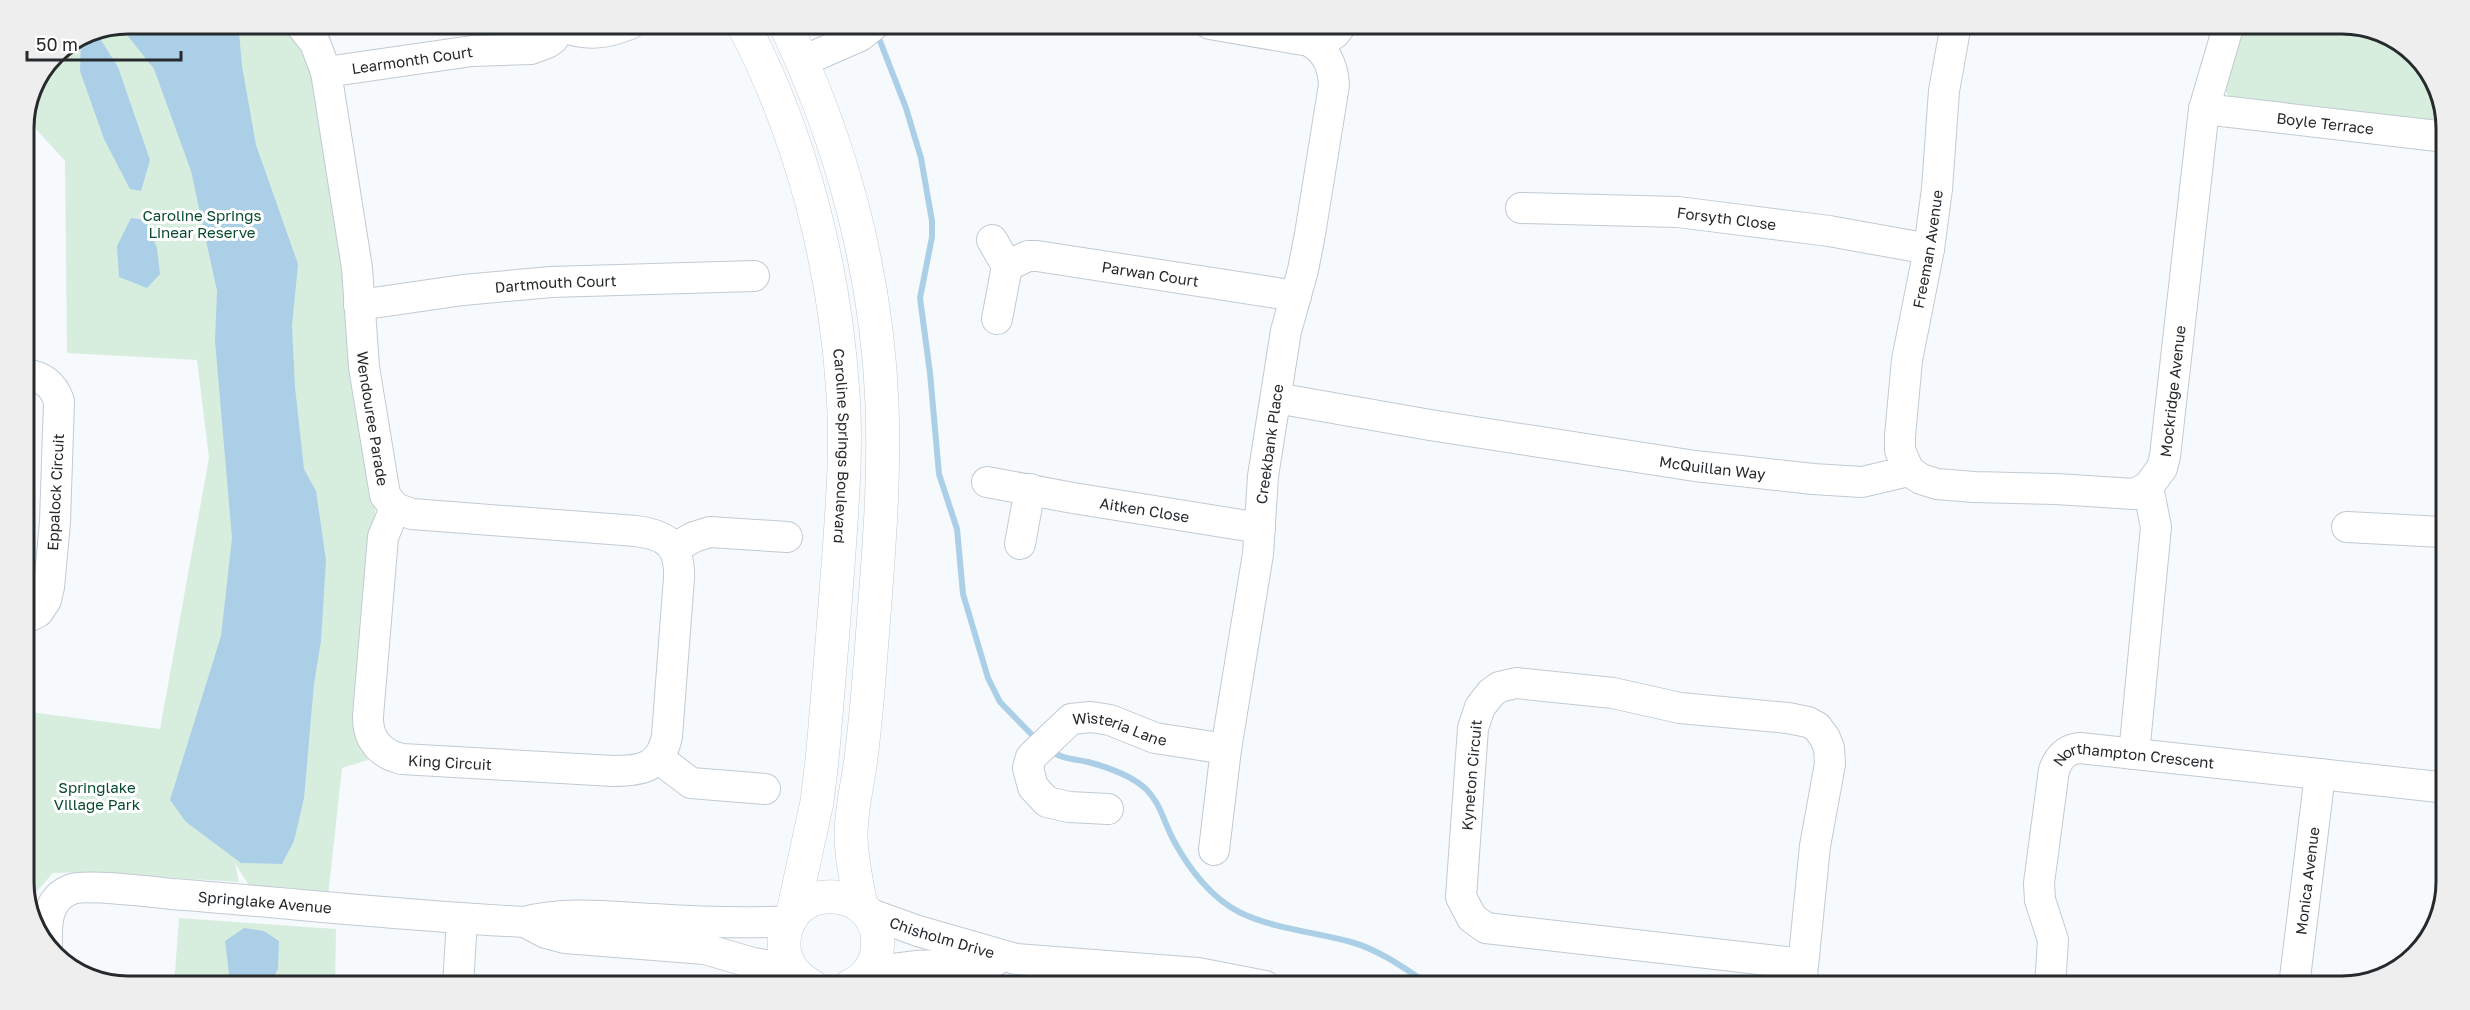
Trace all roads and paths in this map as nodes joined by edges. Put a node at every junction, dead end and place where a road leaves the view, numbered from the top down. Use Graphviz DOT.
graph roads {
  1 [pos="310,35"];
  2 [pos="554,35"];
  3 [pos="748,35"];
  4 [pos="812,35"];
  5 [pos="861,35"];
  6 [pos="1278,35"];
  7 [pos="1332,35"];
  8 [pos="1954,35"];
  9 [pos="2226,35"];
  10 [pos="794,42"];
  11 [pos="1317,46"];
  12 [pos="764,69"];
  13 [pos="326,72"];
  14 [pos="2204,109"];
  15 [pos="2435,136"];
  16 [pos="1521,208"];
  17 [pos="992,240"];
  18 [pos="1929,249"];
  19 [pos="1007,266"];
  20 [pos="754,276"];
  21 [pos="1296,296"];
  22 [pos="359,305"];
  23 [pos="997,319"];
  24 [pos="35,377"];
  25 [pos="1276,398"];
  26 [pos="1909,471"];
  27 [pos="987,482"];
  28 [pos="2148,487"];
  29 [pos="1030,489"];
  30 [pos="395,508"];
  31 [pos="2436,526"];
  32 [pos="2347,527"];
  33 [pos="1260,528"];
  34 [pos="787,537"];
  35 [pos="1020,544"];
  36 [pos="674,548"];
  37 [pos="35,614"];
  38 [pos="1226,749"];
  39 [pos="2134,754"];
  40 [pos="658,758"];
  41 [pos="2320,774"];
  42 [pos="2436,787"];
  43 [pos="765,789"];
  44 [pos="1108,808"];
  45 [pos="1214,850"];
  46 [pos="865,910"];
  47 [pos="462,919"];
  48 [pos="790,919"];
  49 [pos="525,922"];
  50 [pos="46,927"];
  51 [pos="1016,959"];
  52 [pos="1802,975"];
  53 [pos="459,976"];
  54 [pos="792,976"];
  55 [pos="797,976"];
  56 [pos="864,976"];
  57 [pos="876,976"];
  58 [pos="1213,976"];
  59 [pos="2051,976"];
  60 [pos="2295,976"];
  1 -- 13 [label="street, Wendouree Parade"];
  2 -- 13 [label="street, Learmonth Court"];
  3 -- 12 [label="main road, Caroline Springs Boulevard"];
  4 -- 10 [label="street"];
  5 -- 10 [label="street"];
  6 -- 11 [label="street"];
  7 -- 11 [label="street"];
  8 -- 18 [label="street, Freeman Avenue"];
  9 -- 14 [label="street, Mockridge Avenue"];
  10 -- 12 [label="main road"];
  10 -- 46 [label="main road"];
  11 -- 21 [label="street, Creekbank Place"];
  12 -- 48 [label="main road, Caroline Springs Boulevard"];
  13 -- 22 [label="street, Wendouree Parade"];
  14 -- 15 [label="street, Boyle Terrace"];
  14 -- 28 [label="street, Mockridge Avenue"];
  16 -- 18 [label="street, Forsyth Close"];
  17 -- 19 [label="street"];
  18 -- 26 [label="street, Freeman Avenue"];
  19 -- 21 [label="street, Parwan Court"];
  19 -- 23 [label="street"];
  20 -- 22 [label="street, Dartmouth Court"];
  21 -- 25 [label="street, Creekbank Place"];
  22 -- 30 [label="street, Wendouree Parade"];
  24 -- 37 [label="street, Eppalock Circuit"];
  25 -- 26 [label="street, McQuillan Way"];
  25 -- 33 [label="street, Creekbank Place"];
  26 -- 28 [label="street"];
  27 -- 29 [label="street, Aitken Close"];
  28 -- 39 [label="street"];
  29 -- 33 [label="street, Aitken Close"];
  29 -- 35 [label="street"];
  30 -- 36 [label="street"];
  30 -- 40 [label="street, King Circuit"];
  31 -- 32 [label="street"];
  33 -- 38 [label="street, Creekbank Place"];
  34 -- 36 [label="street"];
  36 -- 40 [label="street"];
  38 -- 44 [label="street, Wisteria Lane"];
  38 -- 45 [label="street, Creekbank Place"];
  39 -- 41 [label="street, Northampton Crescent"];
  39 -- 59 [label="street, Northampton Crescent"];
  40 -- 43 [label="street"];
  41 -- 42 [label="street, Northampton Crescent"];
  41 -- 60 [label="street, Monica Avenue"];
  46 -- 48 [label="main road"];
  46 -- 51 [label="street, Chisholm Drive"];
  46 -- 56 [label="main road"];
  47 -- 49 [label="street, Springlake Avenue"];
  47 -- 50 [label="street, Springlake Avenue"];
  47 -- 53 [label="street"];
  48 -- 49 [label="street, Springlake Avenue"];
  48 -- 55 [label="main road, Caroline Springs Boulevard"];
  49 -- 54 [label="street, Springlake Avenue"];
  51 -- 57 [label="street, Chisholm Drive"];
  51 -- 58 [label="street, Chisholm Drive"];
  52 -- 52 [label="street, Kyneton Circuit"];
}
